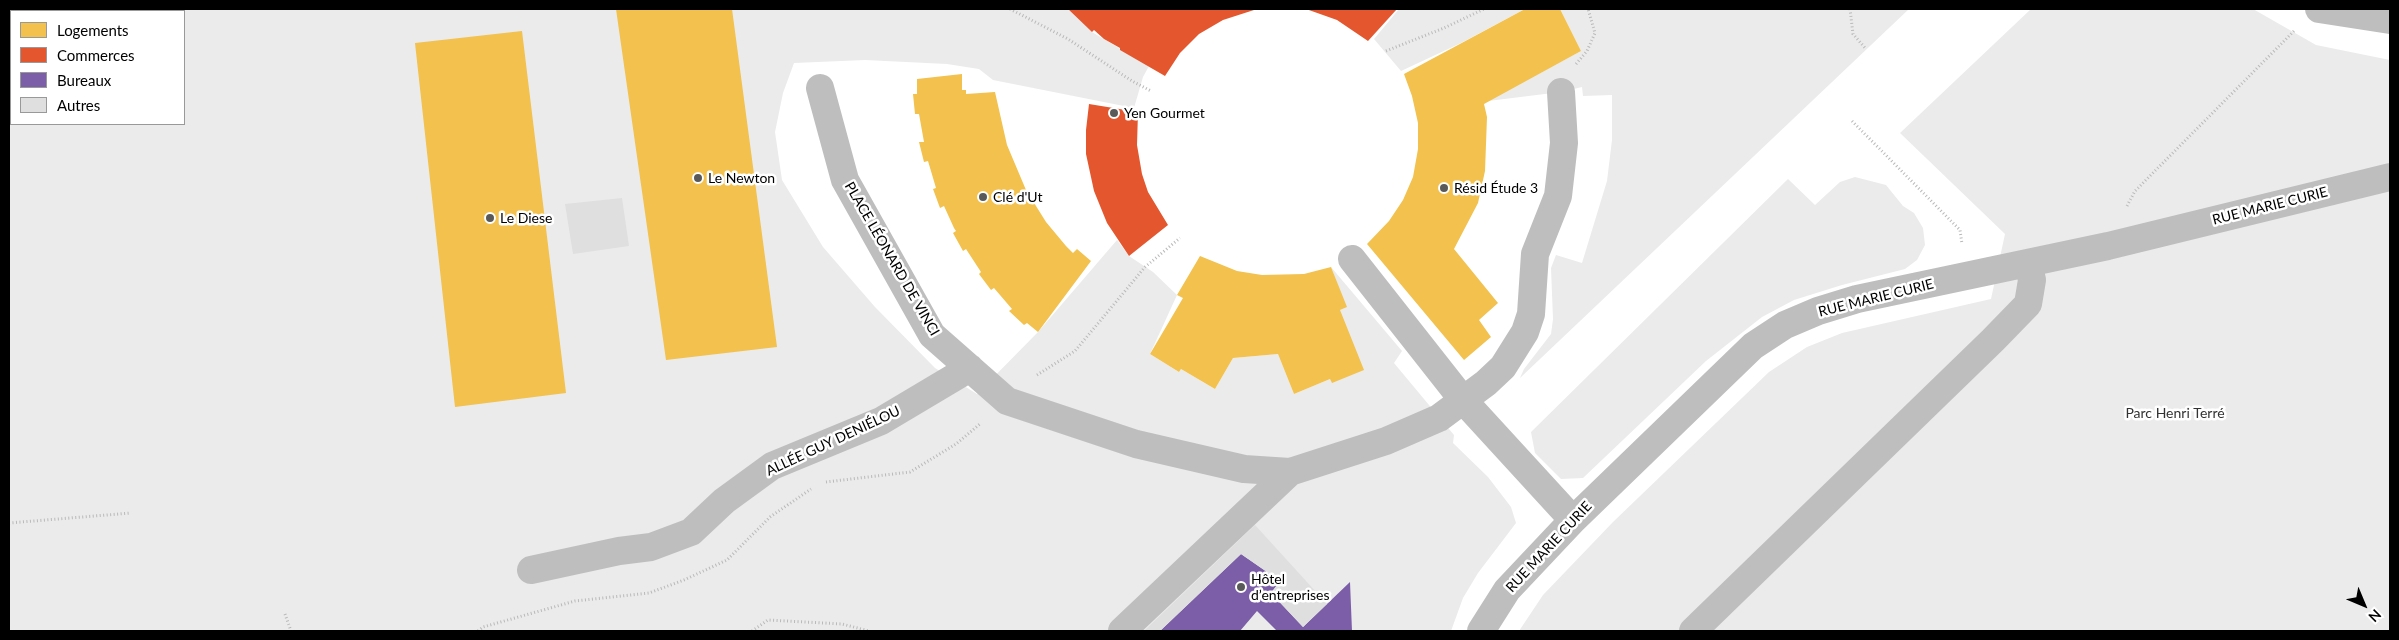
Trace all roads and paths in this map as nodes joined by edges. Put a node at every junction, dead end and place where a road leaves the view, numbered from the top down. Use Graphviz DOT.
graph roads {
  1 [pos="1010,9"];
  2 [pos="1484,9"];
  3 [pos="1588,9"];
  4 [pos="1850,9"];
  5 [pos="2319,9"];
  6 [pos="2390,20"];
  7 [pos="2296,30"];
  8 [pos="1866,49"];
  9 [pos="1386,51"];
  10 [pos="820,88"];
  11 [pos="1151,91"];
  12 [pos="1561,92"];
  13 [pos="1852,121"];
  14 [pos="2390,177"];
  15 [pos="2126,208"];
  16 [pos="1352,259"];
  17 [pos="2028,263"];
  18 [pos="1966,276"];
  19 [pos="970,368"];
  20 [pos="1463,400"];
  21 [pos="1290,472"];
  22 [pos="131,513"];
  23 [pos="1573,520"];
  24 [pos="9,522"];
  25 [pos="531,570"];
  26 [pos="285,614"];
  27 [pos="291,631"];
  28 [pos="752,631"];
  29 [pos="870,631"];
  30 [pos="1122,631"];
  31 [pos="1482,631"];
  32 [pos="1693,631"];
  1 -- 11 [label="path"];
  2 -- 9 [label="path"];
  3 -- 12 [label="path"];
  4 -- 8 [label="path"];
  5 -- 6 [label="street"];
  7 -- 15 [label="path"];
  10 -- 19 [label="street, PLACE LÉONARD DE VINCI"];
  12 -- 20 [label="street, PLACE LÉONARD DE VINCI"];
  13 -- 18 [label="path"];
  14 -- 17 [label="street, RUE MARIE CURIE"];
  16 -- 20 [label="street"];
  17 -- 18 [label="street, RUE MARIE CURIE"];
  17 -- 32 [label="street"];
  18 -- 23 [label="street, RUE MARIE CURIE"];
  19 -- 21 [label="street, PLACE LÉONARD DE VINCI"];
  19 -- 25 [label="street, ALLÉE GUY DENIÉLOU"];
  20 -- 21 [label="street, PLACE LÉONARD DE VINCI"];
  20 -- 23 [label="street"];
  21 -- 30 [label="street"];
  22 -- 24 [label="path"];
  23 -- 31 [label="street, RUE MARIE CURIE"];
  26 -- 27 [label="path"];
  28 -- 29 [label="path"];
}
